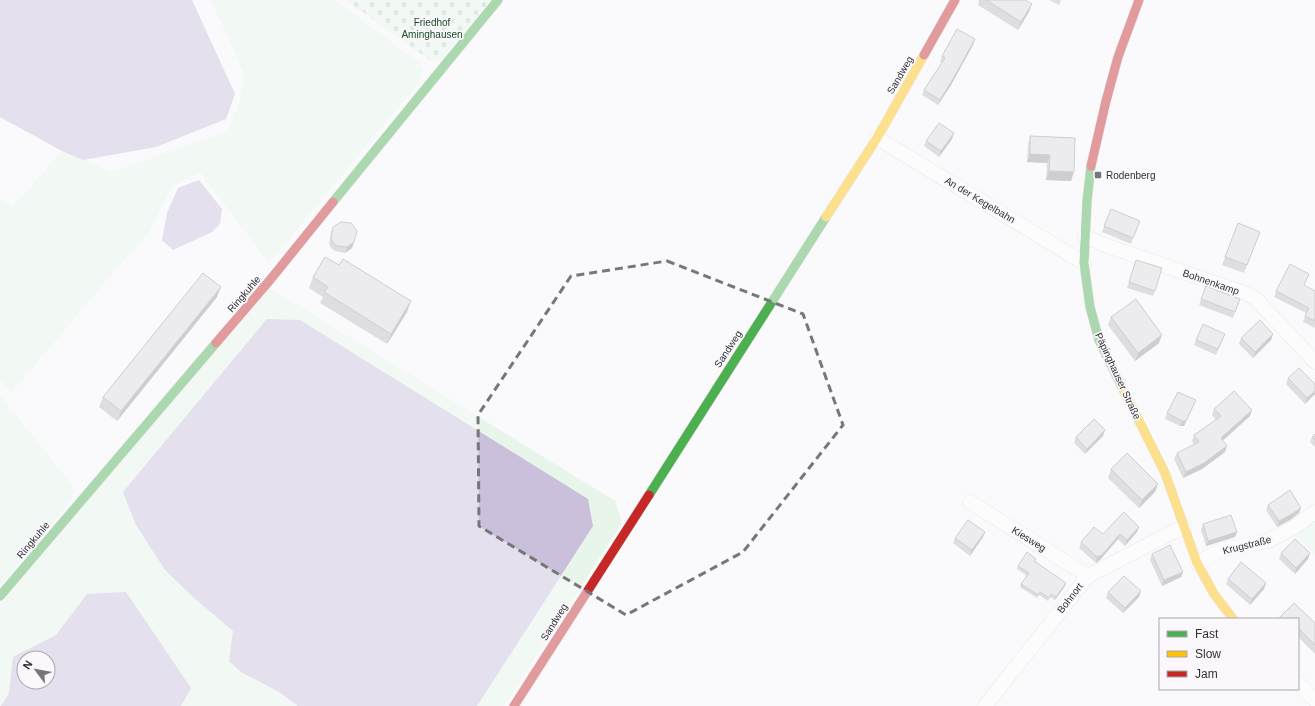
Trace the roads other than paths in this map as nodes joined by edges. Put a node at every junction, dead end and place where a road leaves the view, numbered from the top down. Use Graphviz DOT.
graph roads {
  1 [pos="498,0"];
  2 [pos="955,0"];
  3 [pos="1139,0"];
  4 [pos="877,138"];
  5 [pos="1085,237"];
  6 [pos="1084,263"];
  7 [pos="1315,362"];
  8 [pos="970,502"];
  9 [pos="1315,512"];
  10 [pos="1184,528"];
  11 [pos="1197,563"];
  12 [pos="1088,576"];
  13 [pos="0,596"];
  14 [pos="1232,618"];
  15 [pos="1299,684"];
  16 [pos="1315,700"];
  17 [pos="514,706"];
  18 [pos="985,706"];
  1 -- 13 [label="street, Ringkuhle"];
  2 -- 4 [label="street, Sandweg"];
  3 -- 5 [label="street, Päpinghauser Straße"];
  4 -- 6 [label="street, An der Kegelbahn"];
  4 -- 17 [label="street, Sandweg"];
  5 -- 6 [label="street, Päpinghauser Straße"];
  5 -- 7 [label="street, Bohnenkamp"];
  6 -- 10 [label="street, Päpinghauser Straße"];
  8 -- 12 [label="street, Kiesweg"];
  9 -- 11 [label="street, Krugstraße"];
  10 -- 11 [label="street, Päpinghauser Straße"];
  10 -- 12 [label="street, Bohnort"];
  11 -- 14 [label="street, Päpinghauser Straße"];
  12 -- 18 [label="street, Bohnort"];
  15 -- 16 [label="street"];
}
